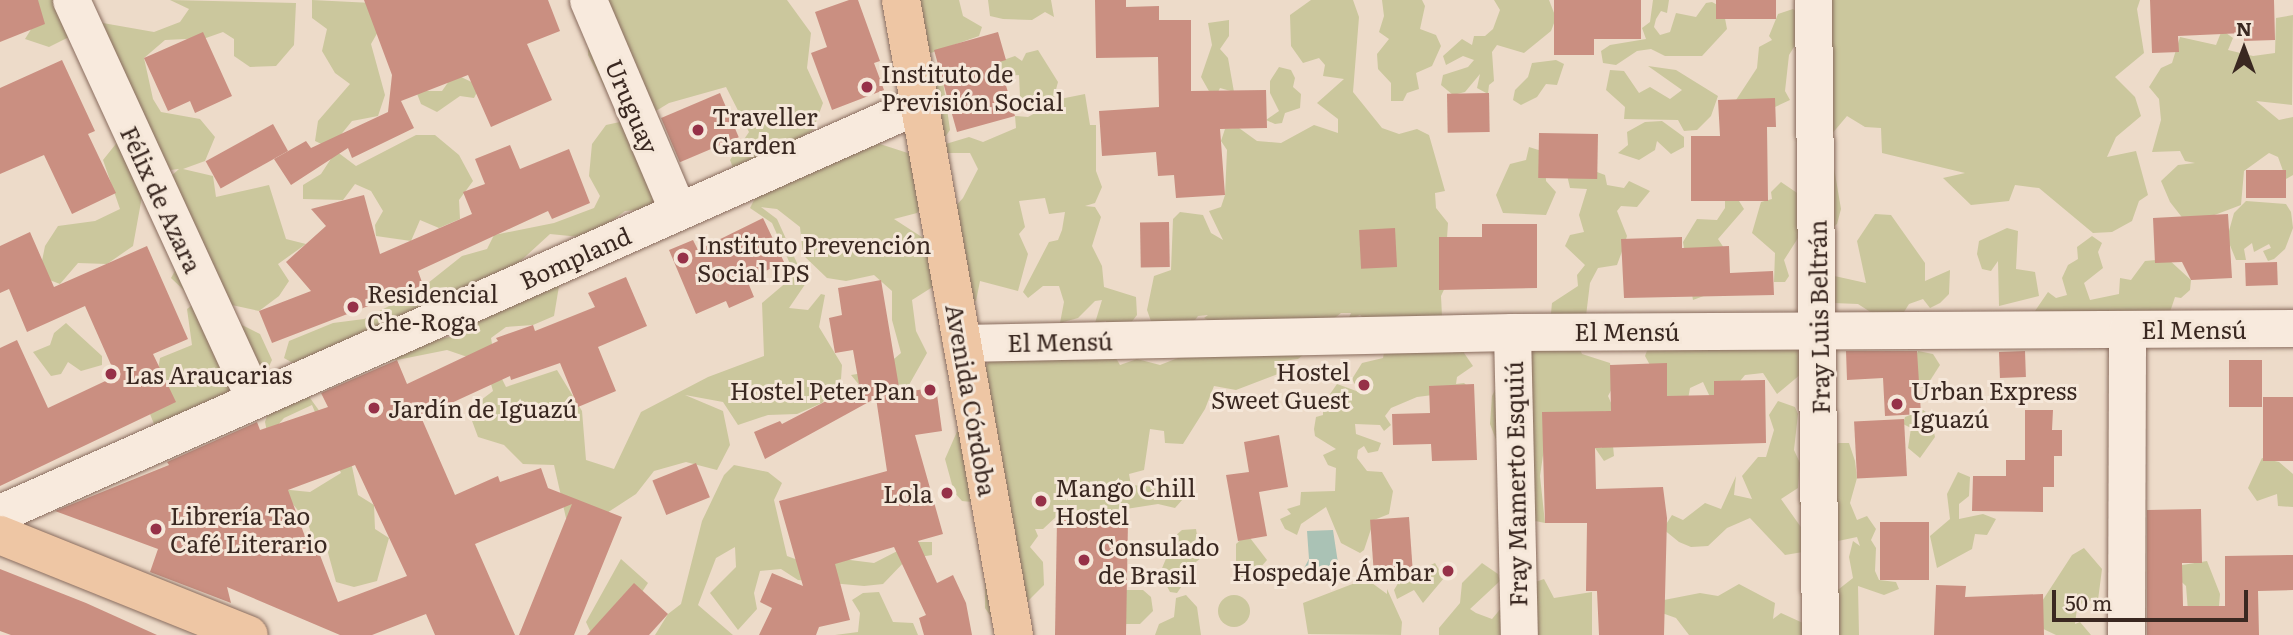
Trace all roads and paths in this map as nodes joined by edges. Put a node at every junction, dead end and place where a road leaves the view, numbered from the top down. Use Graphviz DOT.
graph roads {
  1 [pos="71,0"];
  2 [pos="587,0"];
  3 [pos="901,0"];
  4 [pos="1813,0"];
  5 [pos="920,104"];
  6 [pos="678,211"];
  7 [pos="2293,328"];
  8 [pos="2127,329"];
  9 [pos="1819,330"];
  10 [pos="1512,332"];
  11 [pos="961,343"];
  12 [pos="254,398"];
  13 [pos="0,513"];
  14 [pos="0,535"];
  15 [pos="249,635"];
  16 [pos="1014,635"];
  17 [pos="1519,635"];
  18 [pos="1820,635"];
  19 [pos="2126,635"];
  1 -- 12 [label="street, Félix de Azara"];
  2 -- 6 [label="street, Uruguay"];
  3 -- 5 [label="main road, Avenida Córdoba"];
  4 -- 9 [label="street, Fray Luis Beltrán"];
  5 -- 6 [label="street, Bompland"];
  5 -- 11 [label="main road, Avenida Córdoba"];
  6 -- 12 [label="street, Bompland"];
  7 -- 8 [label="street, El Mensú"];
  8 -- 9 [label="street, El Mensú"];
  8 -- 19 [label="street"];
  9 -- 10 [label="street, El Mensú"];
  9 -- 18 [label="street, Fray Luis Beltrán"];
  10 -- 11 [label="street, El Mensú"];
  10 -- 17 [label="street, Fray Mamerto Esquiú"];
  11 -- 16 [label="main road, Avenida Córdoba"];
  12 -- 13 [label="street, Bompland"];
  14 -- 15 [label="main road"];
}
